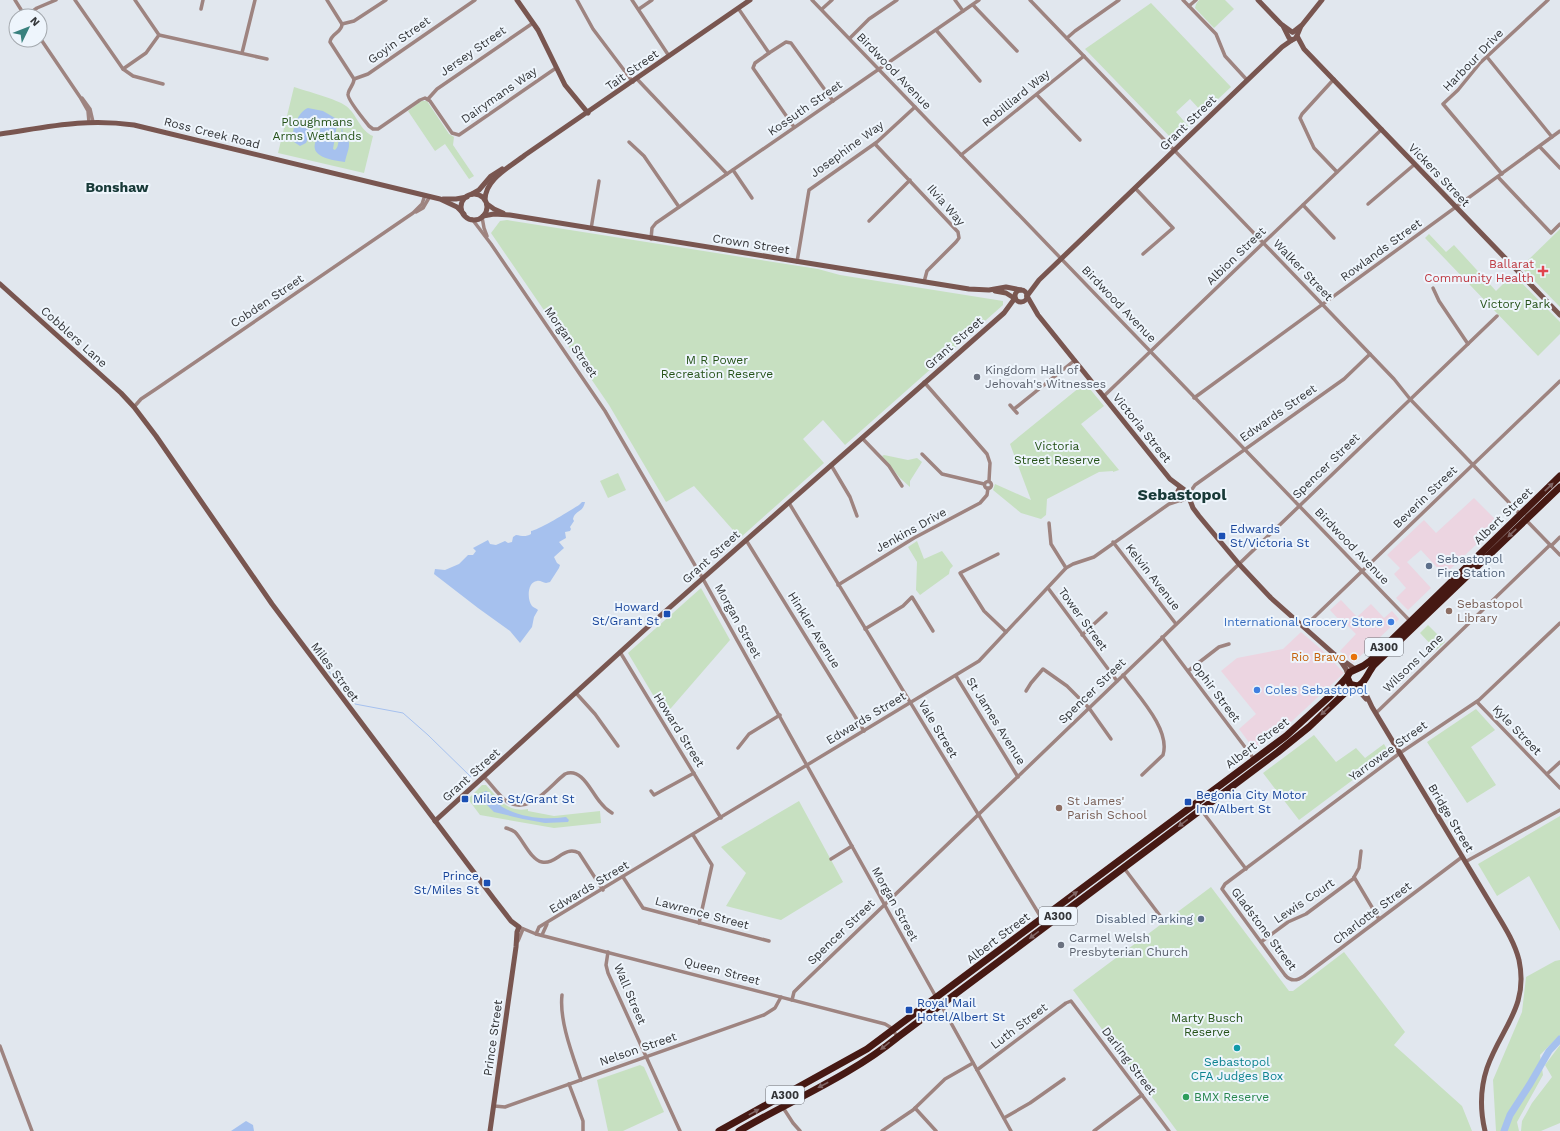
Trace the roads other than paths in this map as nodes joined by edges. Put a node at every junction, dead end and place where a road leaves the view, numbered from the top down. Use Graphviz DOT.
graph roads {
  1 [pos="56,0"];
  2 [pos="75,0"];
  3 [pos="135,0"];
  4 [pos="203,0"];
  5 [pos="254,0"];
  6 [pos="326,0"];
  7 [pos="386,0"];
  8 [pos="474,0"];
  9 [pos="518,0"];
  10 [pos="577,0"];
  11 [pos="632,0"];
  12 [pos="652,0"];
  13 [pos="750,0"];
  14 [pos="812,0"];
  15 [pos="832,0"];
  16 [pos="897,0"];
  17 [pos="955,0"];
  18 [pos="979,0"];
  19 [pos="1030,0"];
  20 [pos="1119,0"];
  21 [pos="1184,0"];
  22 [pos="1196,0"];
  23 [pos="1258,0"];
  24 [pos="1322,0"];
  25 [pos="1548,0"];
  26 [pos="973,5"];
  27 [pos="1189,6"];
  28 [pos="37,8"];
  29 [pos="738,8"];
  30 [pos="201,9"];
  31 [pos="639,9"];
  32 [pos="822,10"];
  33 [pos="963,11"];
  34 [pos="533,22"];
  35 [pos="342,24"];
  36 [pos="1281,24"];
  37 [pos="1302,25"];
  38 [pos="936,30"];
  39 [pos="1292,32"];
  40 [pos="159,35"];
  41 [pos="850,38"];
  42 [pos="1066,38"];
  43 [pos="1293,38"];
  44 [pos="47,48"];
  45 [pos="1017,51"];
  46 [pos="770,53"];
  47 [pos="242,54"];
  48 [pos="669,56"];
  49 [pos="1084,56"];
  50 [pos="1487,57"];
  51 [pos="267,59"];
  52 [pos="556,68"];
  53 [pos="123,69"];
  54 [pos="878,69"];
  55 [pos="354,79"];
  56 [pos="635,80"];
  57 [pos="1248,80"];
  58 [pos="1334,80"];
  59 [pos="980,81"];
  60 [pos="163,84"];
  61 [pos="1037,95"];
  62 [pos="428,99"];
  63 [pos="833,101"];
  64 [pos="915,106"];
  65 [pos="588,112"];
  66 [pos="91,122"];
  67 [pos="794,127"];
  68 [pos="1382,129"];
  69 [pos="1560,131"];
  70 [pos="0,134"];
  71 [pos="1552,137"];
  72 [pos="1080,140"];
  73 [pos="629,142"];
  74 [pos="875,144"];
  75 [pos="1540,147"];
  76 [pos="1174,150"];
  77 [pos="525,155"];
  78 [pos="961,155"];
  79 [pos="1416,164"];
  80 [pos="1560,168"];
  81 [pos="733,170"];
  82 [pos="1337,172"];
  83 [pos="727,174"];
  84 [pos="1500,176"];
  85 [pos="910,180"];
  86 [pos="598,181"];
  87 [pos="1135,188"];
  88 [pos="427,196"];
  89 [pos="469,196"];
  90 [pos="752,198"];
  91 [pos="440,199"];
  92 [pos="486,202"];
  93 [pos="1368,204"];
  94 [pos="1303,205"];
  95 [pos="679,207"];
  96 [pos="1456,207"];
  97 [pos="464,214"];
  98 [pos="510,215"];
  99 [pos="483,216"];
  100 [pos="472,219"];
  101 [pos="869,221"];
  102 [pos="1560,224"];
  103 [pos="591,229"];
  104 [pos="1334,238"];
  105 [pos="651,239"];
  106 [pos="1264,243"];
  107 [pos="491,244"];
  108 [pos="1143,254"];
  109 [pos="1061,258"];
  110 [pos="797,262"];
  111 [pos="1039,280"];
  112 [pos="924,282"];
  113 [pos="0,284"];
  114 [pos="1433,288"];
  115 [pos="989,290"];
  116 [pos="1021,290"];
  117 [pos="1027,296"];
  118 [pos="1014,298"];
  119 [pos="1021,302"];
  120 [pos="1323,304"];
  121 [pos="1004,313"];
  122 [pos="1038,315"];
  123 [pos="1560,315"];
  124 [pos="1497,316"];
  125 [pos="1468,344"];
  126 [pos="1150,352"];
  127 [pos="1370,354"];
  128 [pos="1075,360"];
  129 [pos="1560,381"];
  130 [pos="924,382"];
  131 [pos="1104,396"];
  132 [pos="1194,398"];
  133 [pos="1410,399"];
  134 [pos="1010,405"];
  135 [pos="134,407"];
  136 [pos="1014,409"];
  137 [pos="1017,413"];
  138 [pos="862,438"];
  139 [pos="1245,449"];
  140 [pos="922,454"];
  141 [pos="831,465"];
  142 [pos="1473,465"];
  143 [pos="1560,476"];
  144 [pos="1170,479"];
  145 [pos="988,481"];
  146 [pos="984,484"];
  147 [pos="1195,485"];
  148 [pos="902,486"];
  149 [pos="1560,487"];
  150 [pos="988,488"];
  151 [pos="1184,489"];
  152 [pos="1176,493"];
  153 [pos="1188,495"];
  154 [pos="1182,500"];
  155 [pos="789,503"];
  156 [pos="1169,504"];
  157 [pos="1299,506"];
  158 [pos="1194,510"];
  159 [pos="1520,514"];
  160 [pos="857,516"];
  161 [pos="1526,520"];
  162 [pos="1049,523"];
  163 [pos="1560,537"];
  164 [pos="746,540"];
  165 [pos="1113,542"];
  166 [pos="1550,546"];
  167 [pos="998,554"];
  168 [pos="1560,556"];
  169 [pos="1238,564"];
  170 [pos="1066,568"];
  171 [pos="1362,572"];
  172 [pos="703,579"];
  173 [pos="838,585"];
  174 [pos="1048,588"];
  175 [pos="1106,612"];
  176 [pos="1411,622"];
  177 [pos="1560,623"];
  178 [pos="1176,624"];
  179 [pos="1304,627"];
  180 [pos="865,629"];
  181 [pos="933,631"];
  182 [pos="1006,632"];
  183 [pos="1082,635"];
  184 [pos="1162,637"];
  185 [pos="1229,644"];
  186 [pos="620,652"];
  187 [pos="1334,654"];
  188 [pos="1355,669"];
  189 [pos="1188,671"];
  190 [pos="1123,675"];
  191 [pos="956,676"];
  192 [pos="1348,676"];
  193 [pos="1364,680"];
  194 [pos="1117,681"];
  195 [pos="1355,686"];
  196 [pos="1026,691"];
  197 [pos="576,693"];
  198 [pos="1477,702"];
  199 [pos="911,703"];
  200 [pos="1372,707"];
  201 [pos="1089,708"];
  202 [pos="1376,713"];
  203 [pos="780,716"];
  204 [pos="864,731"];
  205 [pos="1111,739"];
  206 [pos="618,746"];
  207 [pos="738,748"];
  208 [pos="1400,753"];
  209 [pos="1254,760"];
  210 [pos="1560,762"];
  211 [pos="807,765"];
  212 [pos="1259,766"];
  213 [pos="694,773"];
  214 [pos="1547,774"];
  215 [pos="1142,775"];
  216 [pos="1018,776"];
  217 [pos="484,777"];
  218 [pos="1560,788"];
  219 [pos="651,791"];
  220 [pos="1196,803"];
  221 [pos="1201,810"];
  222 [pos="1560,810"];
  223 [pos="612,813"];
  224 [pos="978,814"];
  225 [pos="721,818"];
  226 [pos="435,820"];
  227 [pos="506,828"];
  228 [pos="693,835"];
  229 [pos="852,846"];
  230 [pos="1361,851"];
  231 [pos="831,859"];
  232 [pos="1464,860"];
  233 [pos="1124,868"];
  234 [pos="1246,869"];
  235 [pos="623,877"];
  236 [pos="1354,878"];
  237 [pos="1222,889"];
  238 [pos="603,890"];
  239 [pos="884,904"];
  240 [pos="1042,919"];
  241 [pos="1379,919"];
  242 [pos="1164,921"];
  243 [pos="549,922"];
  244 [pos="700,923"];
  245 [pos="1046,926"];
  246 [pos="521,928"];
  247 [pos="536,934"];
  248 [pos="542,935"];
  249 [pos="769,941"];
  250 [pos="1261,942"];
  251 [pos="608,952"];
  252 [pos="1292,980"];
  253 [pos="562,995"];
  254 [pos="781,997"];
  255 [pos="936,998"];
  256 [pos="792,1000"];
  257 [pos="1073,1002"];
  258 [pos="940,1004"];
  259 [pos="892,1030"];
  260 [pos="898,1036"];
  261 [pos="0,1046"];
  262 [pos="646,1057"];
  263 [pos="973,1063"];
  264 [pos="977,1070"];
  265 [pos="1064,1079"];
  266 [pos="581,1080"];
  267 [pos="569,1084"];
  268 [pos="1142,1095"];
  269 [pos="494,1106"];
  270 [pos="782,1106"];
  271 [pos="916,1108"];
  272 [pos="1004,1118"];
  273 [pos="739,1120"];
  274 [pos="1099,1127"];
  275 [pos="741,1130"];
  276 [pos="32,1131"];
  277 [pos="490,1131"];
  278 [pos="583,1131"];
  279 [pos="680,1131"];
  280 [pos="719,1131"];
  281 [pos="800,1131"];
  282 [pos="882,1131"];
  283 [pos="936,1131"];
  284 [pos="1011,1131"];
  285 [pos="1094,1131"];
  286 [pos="1102,1131"];
  287 [pos="1169,1131"];
  288 [pos="1485,1131"];
  1 -- 28 [label="street"];
  2 -- 53 [label="street"];
  3 -- 40 [label="street"];
  4 -- 30 [label="street"];
  5 -- 47 [label="street"];
  6 -- 35 [label="street"];
  7 -- 35 [label="street"];
  8 -- 55 [label="street, Goyin Street"];
  9 -- 34 [label="street"];
  10 -- 56 [label="street"];
  11 -- 31 [label="street"];
  12 -- 31 [label="street"];
  13 -- 29 [label="street, Tait Street"];
  14 -- 32 [label="street, Birdwood Avenue"];
  15 -- 32 [label="street"];
  16 -- 41 [label="street"];
  17 -- 33 [label="street"];
  18 -- 26 [label="street, Kossuth Street"];
  19 -- 42 [label="street, Walker Street"];
  20 -- 42 [label="street"];
  21 -- 27 [label="street"];
  22 -- 27 [label="street"];
  23 -- 36 [label="street, Vickers Street"];
  24 -- 37 [label="street, Grant Street"];
  25 -- 50 [label="street, Harbour Drive"];
  26 -- 33 [label="street, Kossuth Street"];
  26 -- 45 [label="street"];
  27 -- 57 [label="street"];
  29 -- 46 [label="street"];
  29 -- 48 [label="street, Tait Street"];
  31 -- 48 [label="street"];
  32 -- 41 [label="street, Birdwood Avenue"];
  33 -- 38 [label="street, Kossuth Street"];
  34 -- 52 [label="street"];
  34 -- 62 [label="street, Jersey Street"];
  35 -- 55 [label="street"];
  36 -- 39 [label="street, Vickers Street"];
  36 -- 43 [label="street, Vickers Street"];
  37 -- 39 [label="street, Grant Street"];
  37 -- 43 [label="street, Grant Street"];
  38 -- 54 [label="street, Kossuth Street"];
  38 -- 59 [label="street"];
  39 -- 43 [label="street, Grant Street"];
  40 -- 47 [label="street"];
  40 -- 53 [label="street"];
  41 -- 54 [label="street, Birdwood Avenue"];
  42 -- 49 [label="street, Walker Street"];
  43 -- 57 [label="street, Grant Street"];
  43 -- 58 [label="street, Vickers Street"];
  44 -- 66 [label="street"];
  46 -- 63 [label="street"];
  46 -- 67 [label="street"];
  47 -- 51 [label="street"];
  48 -- 56 [label="street, Tait Street"];
  49 -- 61 [label="street, Robilliard Way"];
  49 -- 76 [label="street, Walker Street"];
  50 -- 71 [label="street"];
  50 -- 84 [label="street, Harbour Drive"];
  52 -- 62 [label="street, Dairymans Way"];
  52 -- 65 [label="street"];
  53 -- 60 [label="street"];
  54 -- 63 [label="street, Kossuth Street"];
  54 -- 64 [label="street, Birdwood Avenue"];
  55 -- 62 [label="street"];
  56 -- 65 [label="street, Tait Street"];
  56 -- 83 [label="street"];
  57 -- 76 [label="street, Grant Street"];
  58 -- 68 [label="street, Vickers Street"];
  58 -- 82 [label="street"];
  61 -- 72 [label="street"];
  61 -- 78 [label="street, Robilliard Way"];
  63 -- 67 [label="street, Kossuth Street"];
  64 -- 74 [label="street, Josephine Way"];
  64 -- 78 [label="street, Birdwood Avenue"];
  65 -- 77 [label="street, Tait Street"];
  66 -- 70 [label="street, Ross Creek Road"];
  66 -- 88 [label="street, Ross Creek Road"];
  67 -- 81 [label="street, Kossuth Street"];
  68 -- 79 [label="street, Vickers Street"];
  68 -- 82 [label="street, Albion Street"];
  69 -- 71 [label="street, Rowlands Street"];
  71 -- 75 [label="street, Rowlands Street"];
  73 -- 95 [label="street"];
  74 -- 85 [label="street, Ilvia Way"];
  74 -- 110 [label="street, Josephine Way"];
  75 -- 80 [label="street"];
  75 -- 84 [label="street, Rowlands Street"];
  76 -- 87 [label="street, Grant Street"];
  76 -- 106 [label="street, Walker Street"];
  77 -- 89 [label="street, Tait Street"];
  77 -- 92 [label="street, Tait Street"];
  78 -- 109 [label="street, Birdwood Avenue"];
  79 -- 93 [label="street"];
  79 -- 96 [label="street, Vickers Street"];
  81 -- 83 [label="street, Kossuth Street"];
  81 -- 90 [label="street"];
  82 -- 94 [label="street, Albion Street"];
  83 -- 95 [label="street, Kossuth Street"];
  84 -- 96 [label="street, Rowlands Street"];
  84 -- 102 [label="street"];
  85 -- 101 [label="street"];
  85 -- 112 [label="street, Ilvia Way"];
  86 -- 103 [label="street"];
  87 -- 108 [label="street"];
  87 -- 109 [label="street, Grant Street"];
  88 -- 91 [label="street, Ross Creek Road"];
  88 -- 135 [label="street, Cobden Street"];
  89 -- 91 [label="street"];
  89 -- 92 [label="street"];
  89 -- 97 [label="street"];
  91 -- 97 [label="street"];
  92 -- 98 [label="street, Crown Street"];
  92 -- 99 [label="street"];
  94 -- 104 [label="street"];
  94 -- 106 [label="street, Albion Street"];
  95 -- 105 [label="street, Kossuth Street"];
  96 -- 120 [label="street, Rowlands Street"];
  96 -- 123 [label="street, Vickers Street"];
  97 -- 100 [label="street"];
  98 -- 99 [label="street, Crown Street"];
  98 -- 103 [label="street, Crown Street"];
  99 -- 100 [label="street"];
  99 -- 107 [label="street, Morgan Street"];
  100 -- 107 [label="street, Morgan Street"];
  103 -- 105 [label="street, Crown Street"];
  105 -- 110 [label="street, Crown Street"];
  106 -- 120 [label="street, Walker Street"];
  106 -- 126 [label="street, Albion Street"];
  107 -- 172 [label="street, Morgan Street"];
  109 -- 111 [label="street, Grant Street"];
  109 -- 126 [label="street, Birdwood Avenue"];
  110 -- 112 [label="street, Crown Street"];
  111 -- 116 [label="street, Grant Street"];
  111 -- 117 [label="street, Grant Street"];
  112 -- 115 [label="street, Crown Street"];
  113 -- 135 [label="street, Cobblers Lane"];
  114 -- 125 [label="street"];
  115 -- 116 [label="street, Crown Street"];
  115 -- 118 [label="street, Crown Street"];
  116 -- 117 [label="street"];
  116 -- 118 [label="street"];
  117 -- 119 [label="street"];
  117 -- 122 [label="street, Victoria Street"];
  118 -- 119 [label="street"];
  118 -- 121 [label="street, Grant Street"];
  119 -- 121 [label="street, Grant Street"];
  119 -- 122 [label="street, Victoria Street"];
  120 -- 127 [label="street, Walker Street"];
  120 -- 132 [label="street, Rowlands Street"];
  121 -- 130 [label="street, Grant Street"];
  122 -- 128 [label="street, Victoria Street"];
  124 -- 125 [label="street, Spencer Street"];
  125 -- 133 [label="street, Spencer Street"];
  126 -- 131 [label="street, Albion Street"];
  126 -- 132 [label="street, Birdwood Avenue"];
  127 -- 133 [label="street, Walker Street"];
  127 -- 139 [label="street, Edwards Street"];
  128 -- 131 [label="street, Victoria Street"];
  128 -- 136 [label="street"];
  129 -- 142 [label="street, Beverin Street"];
  130 -- 138 [label="street, Grant Street"];
  130 -- 145 [label="street"];
  131 -- 144 [label="street, Victoria Street"];
  132 -- 139 [label="street, Birdwood Avenue"];
  133 -- 142 [label="street, Walker Street"];
  133 -- 157 [label="street, Spencer Street"];
  134 -- 136 [label="street"];
  135 -- 226 [label="street, Miles Street"];
  136 -- 137 [label="street"];
  138 -- 141 [label="street, Grant Street"];
  138 -- 148 [label="street"];
  139 -- 147 [label="street, Edwards Street"];
  139 -- 157 [label="street, Birdwood Avenue"];
  140 -- 146 [label="street"];
  141 -- 155 [label="street, Grant Street"];
  141 -- 160 [label="street"];
  142 -- 159 [label="street, Walker Street"];
  142 -- 171 [label="street, Beverin Street"];
  159 -- 143 [label="highway, Albert Street / A300, one-way"];
  144 -- 151 [label="street, Victoria Street"];
  144 -- 152 [label="street, Victoria Street"];
  145 -- 146 [label="street"];
  145 -- 150 [label="street"];
  146 -- 150 [label="street"];
  147 -- 151 [label="street, Edwards Street"];
  147 -- 153 [label="street, Edwards Street"];
  149 -- 161 [label="highway, Albert Street / A300"];
  150 -- 173 [label="street, Jenkins Drive"];
  151 -- 152 [label="street"];
  151 -- 153 [label="street"];
  152 -- 154 [label="street"];
  152 -- 156 [label="street, Edwards Street"];
  153 -- 154 [label="street"];
  153 -- 158 [label="street"];
  154 -- 156 [label="street, Edwards Street"];
  154 -- 158 [label="street"];
  155 -- 164 [label="street, Grant Street"];
  155 -- 173 [label="street, Vale Street"];
  156 -- 165 [label="street, Edwards Street"];
  157 -- 169 [label="street, Spencer Street"];
  157 -- 171 [label="street, Birdwood Avenue"];
  158 -- 169 [label="street"];
  159 -- 161 [label="street, Walker Street"];
  159 -- 176 [label="highway, Albert Street / A300"];
  161 -- 166 [label="street, Walker Street"];
  161 -- 193 [label="highway, Albert Street / A300, one-way"];
  162 -- 170 [label="street"];
  163 -- 166 [label="street, Wilsons Lane"];
  164 -- 172 [label="street, Grant Street"];
  164 -- 204 [label="street, Hinkler Avenue"];
  165 -- 170 [label="street, Edwards Street"];
  165 -- 178 [label="street, Kelvin Avenue"];
  166 -- 168 [label="street, Walker Street"];
  166 -- 202 [label="street, Wilsons Lane"];
  167 -- 182 [label="street"];
  169 -- 178 [label="street, Spencer Street"];
  169 -- 179 [label="street"];
  170 -- 174 [label="street, Edwards Street"];
  171 -- 176 [label="street, Birdwood Avenue"];
  171 -- 179 [label="street, Beverin Street"];
  172 -- 186 [label="street, Grant Street"];
  172 -- 203 [label="street, Morgan Street"];
  173 -- 180 [label="street, Vale Street"];
  174 -- 182 [label="street, Edwards Street"];
  174 -- 183 [label="street, Tower Street"];
  175 -- 183 [label="street"];
  176 -- 188 [label="highway, Albert Street / A300"];
  177 -- 198 [label="street, Yarrowee Street"];
  178 -- 184 [label="street, Spencer Street"];
  179 -- 187 [label="street"];
  180 -- 181 [label="street"];
  180 -- 199 [label="street, Vale Street"];
  182 -- 191 [label="street, Edwards Street"];
  183 -- 194 [label="street, Tower Street"];
  184 -- 189 [label="street, Ophir Street"];
  184 -- 190 [label="street, Spencer Street"];
  185 -- 189 [label="street"];
  186 -- 197 [label="street, Grant Street"];
  186 -- 213 [label="street, Howard Street"];
  187 -- 188 [label="street"];
  187 -- 192 [label="street"];
  188 -- 192 [label="highway"];
  188 -- 193 [label="highway"];
  189 -- 209 [label="street, Ophir Street"];
  190 -- 194 [label="street, Spencer Street"];
  190 -- 215 [label="street"];
  191 -- 199 [label="street, Edwards Street"];
  191 -- 216 [label="street, St James Avenue"];
  192 -- 195 [label="highway"];
  192 -- 209 [label="highway, Albert Street / A300"];
  193 -- 195 [label="highway"];
  193 -- 200 [label="street"];
  194 -- 201 [label="street, Spencer Street"];
  195 -- 200 [label="street"];
  195 -- 212 [label="highway, Albert Street / A300, one-way"];
  196 -- 201 [label="street"];
  197 -- 206 [label="street"];
  197 -- 217 [label="street, Grant Street"];
  198 -- 208 [label="street, Yarrowee Street"];
  198 -- 214 [label="street, Kyle Street"];
  199 -- 204 [label="street, Edwards Street"];
  199 -- 224 [label="street, Vale Street"];
  200 -- 202 [label="street, Bridge Street"];
  201 -- 205 [label="street"];
  201 -- 216 [label="street, Spencer Street"];
  202 -- 208 [label="street, Bridge Street"];
  203 -- 207 [label="street"];
  203 -- 211 [label="street, Morgan Street"];
  204 -- 211 [label="street, Edwards Street"];
  208 -- 232 [label="street, Bridge Street"];
  208 -- 234 [label="street, Yarrowee Street"];
  209 -- 212 [label="street, Ophir Street"];
  209 -- 220 [label="highway, Albert Street / A300"];
  210 -- 214 [label="street"];
  211 -- 225 [label="street, Edwards Street"];
  211 -- 229 [label="street, Morgan Street"];
  212 -- 221 [label="highway, Albert Street / A300"];
  213 -- 219 [label="street"];
  213 -- 225 [label="street, Howard Street"];
  214 -- 218 [label="street, Kyle Street"];
  216 -- 224 [label="street, Spencer Street"];
  217 -- 223 [label="street"];
  217 -- 226 [label="street, Grant Street"];
  220 -- 221 [label="street"];
  240 -- 220 [label="highway, Albert Street / A300, one-way"];
  221 -- 233 [label="highway, Albert Street / A300, one-way"];
  221 -- 234 [label="street"];
  222 -- 232 [label="street, Charlotte Street"];
  224 -- 239 [label="street, Spencer Street"];
  224 -- 240 [label="street, Vale Street"];
  225 -- 228 [label="street, Edwards Street"];
  226 -- 246 [label="street, Miles Street"];
  227 -- 238 [label="street"];
  228 -- 235 [label="street, Edwards Street"];
  228 -- 244 [label="street"];
  229 -- 231 [label="street"];
  229 -- 239 [label="street, Morgan Street"];
  230 -- 236 [label="street"];
  232 -- 241 [label="street, Charlotte Street"];
  232 -- 288 [label="street, Bridge Street"];
  233 -- 242 [label="street"];
  233 -- 245 [label="highway, Albert Street / A300"];
  234 -- 237 [label="street, Yarrowee Street"];
  235 -- 238 [label="street, Edwards Street"];
  235 -- 244 [label="street, Lawrence Street"];
  236 -- 241 [label="street"];
  236 -- 250 [label="street, Lewis Court"];
  237 -- 250 [label="street, Gladstone Street"];
  238 -- 243 [label="street, Edwards Street"];
  239 -- 255 [label="street, Morgan Street"];
  239 -- 256 [label="street, Spencer Street"];
  240 -- 245 [label="street, Vale Street"];
  240 -- 255 [label="highway, Albert Street / A300"];
  241 -- 252 [label="street, Charlotte Street"];
  243 -- 247 [label="street, Edwards Street"];
  243 -- 248 [label="street, Edwards Street"];
  244 -- 249 [label="street, Lawrence Street"];
  245 -- 258 [label="highway, Albert Street / A300, one-way"];
  246 -- 247 [label="street, Miles Street"];
  246 -- 269 [label="street, Prince Street"];
  247 -- 248 [label="street, Queen Street"];
  248 -- 251 [label="street, Queen Street"];
  250 -- 252 [label="street, Gladstone Street"];
  251 -- 254 [label="street, Queen Street"];
  251 -- 262 [label="street, Wall Street"];
  253 -- 266 [label="street"];
  254 -- 256 [label="street, Queen Street"];
  254 -- 262 [label="street, Nelson Street"];
  255 -- 259 [label="highway, Albert Street / A300"];
  256 -- 259 [label="street, Queen Street"];
  257 -- 264 [label="street, Luth Street"];
  257 -- 268 [label="street, Darling Street"];
  258 -- 260 [label="highway, Albert Street / A300"];
  258 -- 263 [label="street"];
  259 -- 260 [label="street, Queen Street"];
  273 -- 259 [label="highway, Albert Street / A300, one-way"];
  260 -- 270 [label="highway, Albert Street / A300, one-way"];
  261 -- 276 [label="street"];
  262 -- 266 [label="street, Nelson Street"];
  262 -- 279 [label="street, Wall Street"];
  263 -- 264 [label="street"];
  263 -- 271 [label="street"];
  264 -- 272 [label="street"];
  265 -- 272 [label="street"];
  266 -- 267 [label="street, Nelson Street"];
  267 -- 269 [label="street, Nelson Street"];
  267 -- 278 [label="street"];
  268 -- 274 [label="street"];
  268 -- 287 [label="street, Darling Street"];
  269 -- 277 [label="street, Prince Street"];
  270 -- 275 [label="highway, Albert Street / A300"];
  270 -- 281 [label="street"];
  271 -- 282 [label="street"];
  271 -- 283 [label="street"];
  272 -- 284 [label="street"];
  273 -- 275 [label="highway"];
  273 -- 280 [label="highway, Albert Street / A300"];
  274 -- 285 [label="street"];
  274 -- 286 [label="street"];
}
